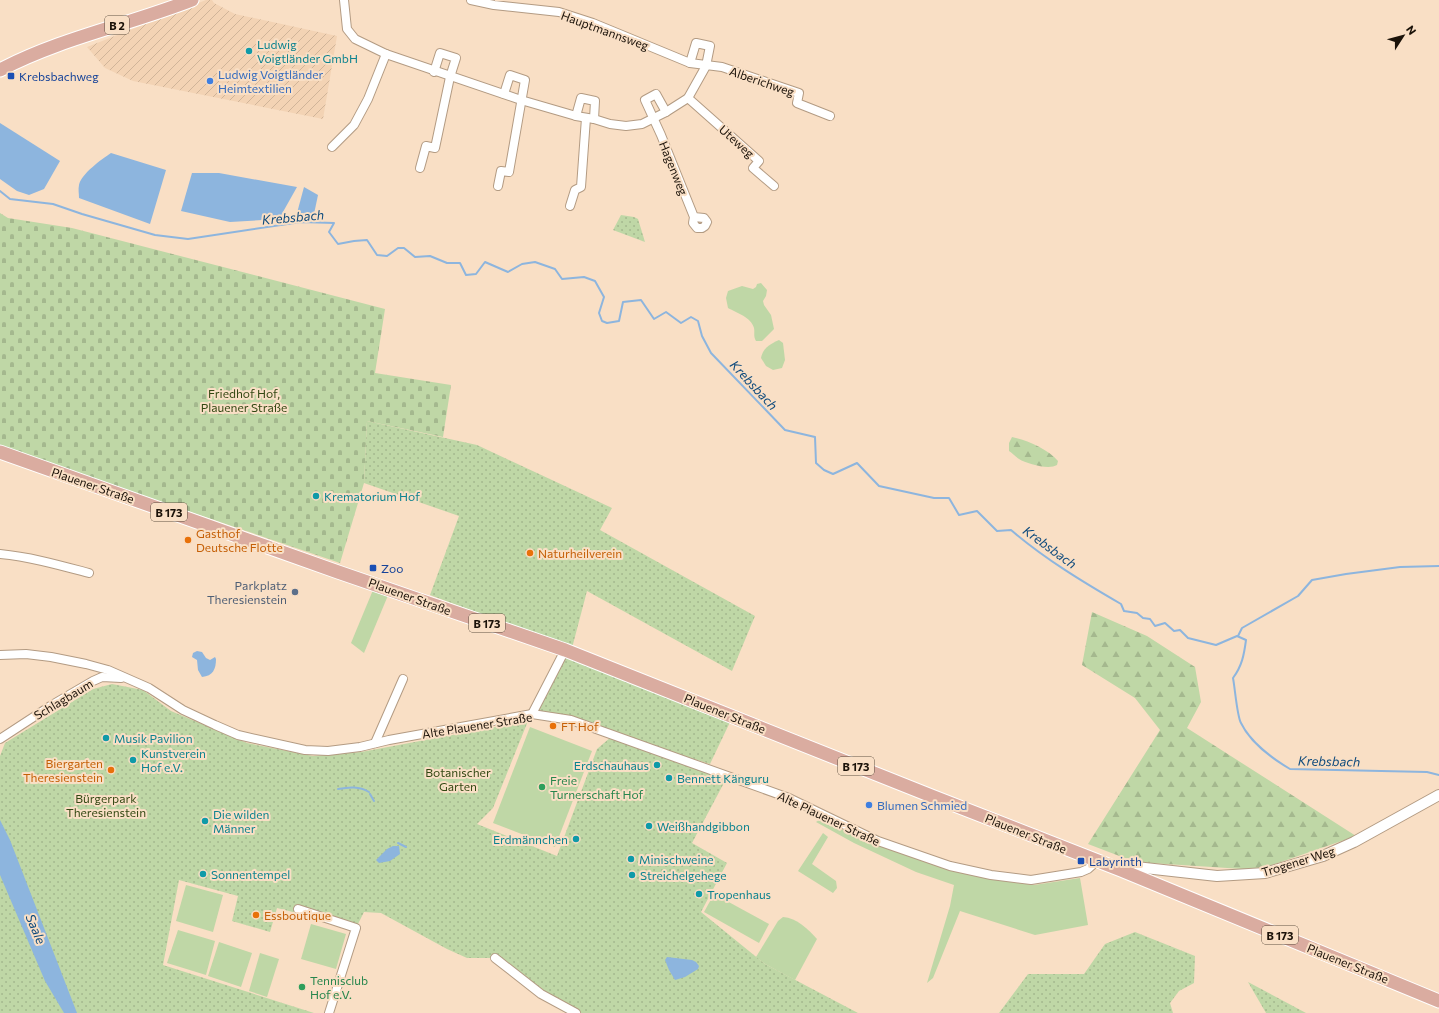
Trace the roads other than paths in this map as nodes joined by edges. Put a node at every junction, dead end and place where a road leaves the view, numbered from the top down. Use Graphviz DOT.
graph roads {
  1 [pos="192,0"];
  2 [pos="344,0"];
  3 [pos="471,0"];
  4 [pos="386,54"];
  5 [pos="690,63"];
  6 [pos="706,66"];
  7 [pos="0,70"];
  8 [pos="434,72"];
  9 [pos="450,77"];
  10 [pos="504,94"];
  11 [pos="688,98"];
  12 [pos="521,100"];
  13 [pos="666,112"];
  14 [pos="576,116"];
  15 [pos="830,116"];
  16 [pos="590,119"];
  17 [pos="654,119"];
  18 [pos="332,147"];
  19 [pos="420,168"];
  20 [pos="498,186"];
  21 [pos="774,186"];
  22 [pos="570,206"];
  23 [pos="694,217"];
  24 [pos="0,452"];
  25 [pos="0,554"];
  26 [pos="89,573"];
  27 [pos="565,650"];
  28 [pos="0,655"];
  29 [pos="404,678"];
  30 [pos="132,680"];
  31 [pos="532,714"];
  32 [pos="0,739"];
  33 [pos="375,743"];
  34 [pos="1439,795"];
  35 [pos="1097,861"];
  36 [pos="1121,870"];
  37 [pos="298,909"];
  38 [pos="495,958"];
  39 [pos="1439,1001"];
  40 [pos="329,1013"];
  41 [pos="576,1013"];
  1 -- 7 [label="main road, B 2"];
  2 -- 4 [label="street"];
  3 -- 5 [label="street, Hauptmannsweg"];
  4 -- 8 [label="street"];
  4 -- 18 [label="street"];
  5 -- 6 [label="street, Hauptmannsweg"];
  5 -- 6 [label="street"];
  6 -- 11 [label="street"];
  6 -- 15 [label="street, Alberichweg"];
  8 -- 9 [label="street"];
  8 -- 9 [label="street"];
  9 -- 10 [label="street"];
  9 -- 19 [label="street"];
  10 -- 12 [label="street"];
  10 -- 12 [label="street"];
  11 -- 13 [label="street"];
  11 -- 21 [label="street, Uteweg"];
  12 -- 14 [label="street"];
  12 -- 20 [label="street"];
  13 -- 17 [label="street"];
  13 -- 17 [label="street, Hagenweg"];
  14 -- 16 [label="street"];
  14 -- 16 [label="street"];
  16 -- 17 [label="street"];
  16 -- 22 [label="street"];
  17 -- 23 [label="street, Hagenweg"];
  24 -- 27 [label="main road, Plauener Straße / B 173"];
  25 -- 26 [label="street"];
  27 -- 31 [label="street"];
  27 -- 35 [label="main road, Plauener Straße / B 173"];
  28 -- 30 [label="street, Alte Plauener Straße"];
  29 -- 33 [label="street"];
  30 -- 32 [label="street, Schlagbaum"];
  30 -- 33 [label="street, Alte Plauener Straße"];
  31 -- 33 [label="street, Alte Plauener Straße"];
  31 -- 35 [label="street, Alte Plauener Straße"];
  34 -- 36 [label="street, Trogener Weg"];
  35 -- 36 [label="main road, Plauener Straße / B 173"];
  36 -- 39 [label="main road, Plauener Straße / B 173"];
  37 -- 40 [label="street"];
  38 -- 41 [label="street"];
}
